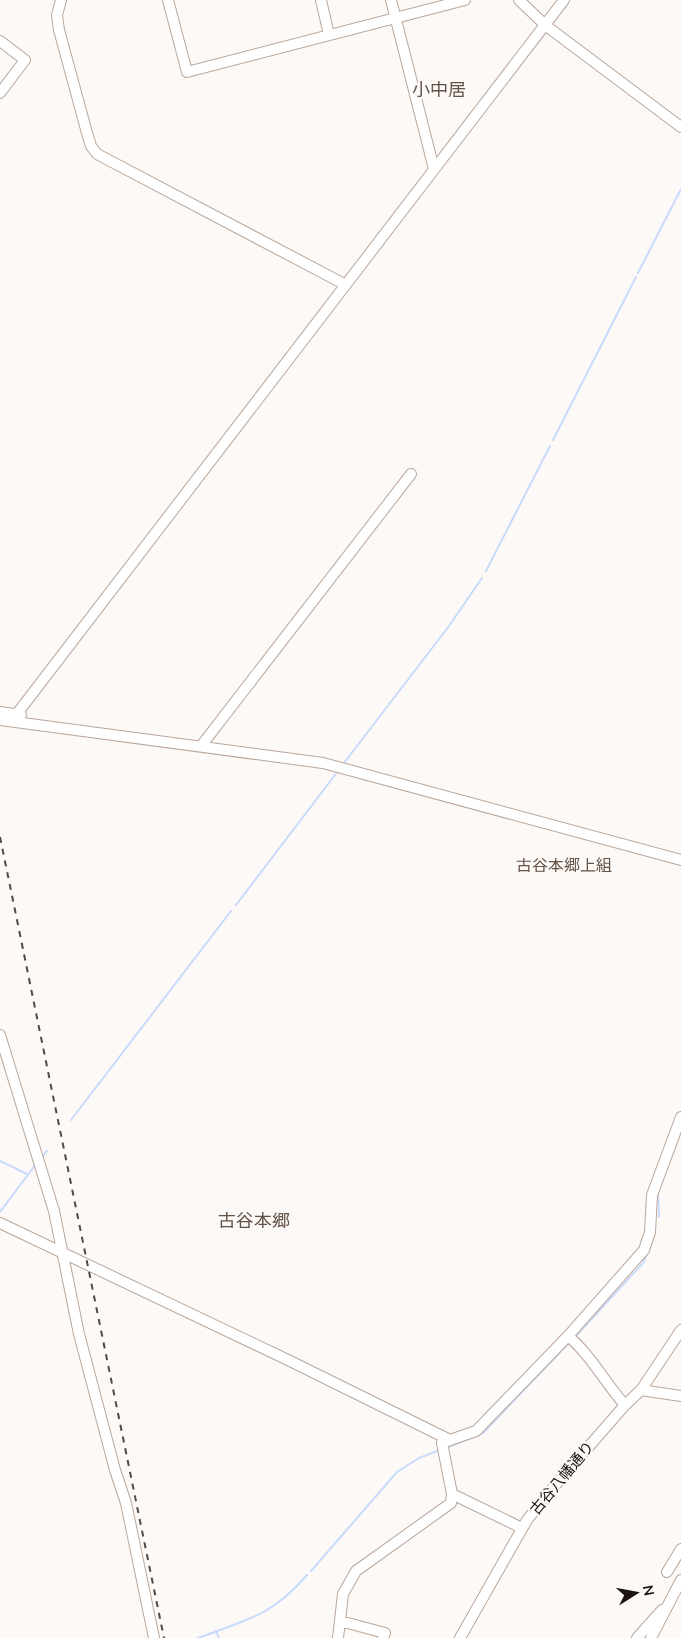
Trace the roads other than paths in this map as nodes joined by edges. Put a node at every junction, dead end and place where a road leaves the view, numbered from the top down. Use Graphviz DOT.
graph roads {
  1 [pos="62,0"];
  2 [pos="168,0"];
  3 [pos="321,0"];
  4 [pos="392,0"];
  5 [pos="465,0"];
  6 [pos="519,0"];
  7 [pos="564,0"];
  8 [pos="396,18"];
  9 [pos="545,25"];
  10 [pos="328,35"];
  11 [pos="0,41"];
  12 [pos="0,93"];
  13 [pos="681,128"];
  14 [pos="434,169"];
  15 [pos="346,285"];
  16 [pos="411,474"];
  17 [pos="0,712"];
  18 [pos="16,715"];
  19 [pos="0,720"];
  20 [pos="0,726"];
  21 [pos="135,737"];
  22 [pos="201,746"];
  23 [pos="681,860"];
  24 [pos="0,1035"];
  25 [pos="681,1118"];
  26 [pos="0,1223"];
  27 [pos="63,1253"];
  28 [pos="681,1330"];
  29 [pos="568,1336"];
  30 [pos="641,1390"];
  31 [pos="681,1396"];
  32 [pos="625,1405"];
  33 [pos="450,1440"];
  34 [pos="452,1494"];
  35 [pos="522,1528"];
  36 [pos="681,1549"];
  37 [pos="667,1572"];
  38 [pos="680,1583"];
  39 [pos="669,1606"];
  40 [pos="340,1621"];
  41 [pos="154,1638"];
  42 [pos="338,1638"];
  43 [pos="383,1638"];
  44 [pos="460,1638"];
  45 [pos="637,1638"];
  46 [pos="651,1638"];
  1 -- 15 [label="street"];
  2 -- 10 [label="street"];
  3 -- 10 [label="street"];
  4 -- 8 [label="street"];
  5 -- 8 [label="street"];
  6 -- 9 [label="street"];
  7 -- 9 [label="street"];
  8 -- 10 [label="street"];
  8 -- 14 [label="street"];
  9 -- 13 [label="street"];
  9 -- 14 [label="street"];
  11 -- 12 [label="street"];
  14 -- 15 [label="street"];
  15 -- 18 [label="street"];
  16 -- 22 [label="street"];
  17 -- 18 [label="street"];
  18 -- 21 [label="street"];
  19 -- 21 [label="street"];
  20 -- 21 [label="street"];
  21 -- 22 [label="street"];
  22 -- 23 [label="street"];
  24 -- 27 [label="street"];
  25 -- 29 [label="street"];
  26 -- 27 [label="street"];
  27 -- 33 [label="street"];
  27 -- 41 [label="street"];
  28 -- 30 [label="street, 古谷八幡通り"];
  29 -- 32 [label="street"];
  29 -- 33 [label="street"];
  30 -- 31 [label="street"];
  30 -- 32 [label="street, 古谷八幡通り"];
  32 -- 35 [label="street, 古谷八幡通り"];
  33 -- 34 [label="street"];
  34 -- 35 [label="street"];
  34 -- 40 [label="street"];
  35 -- 44 [label="street, 古谷八幡通り"];
  36 -- 37 [label="street"];
  38 -- 39 [label="street"];
  39 -- 45 [label="street"];
  39 -- 46 [label="street"];
  40 -- 42 [label="street"];
  40 -- 43 [label="street"];
}
